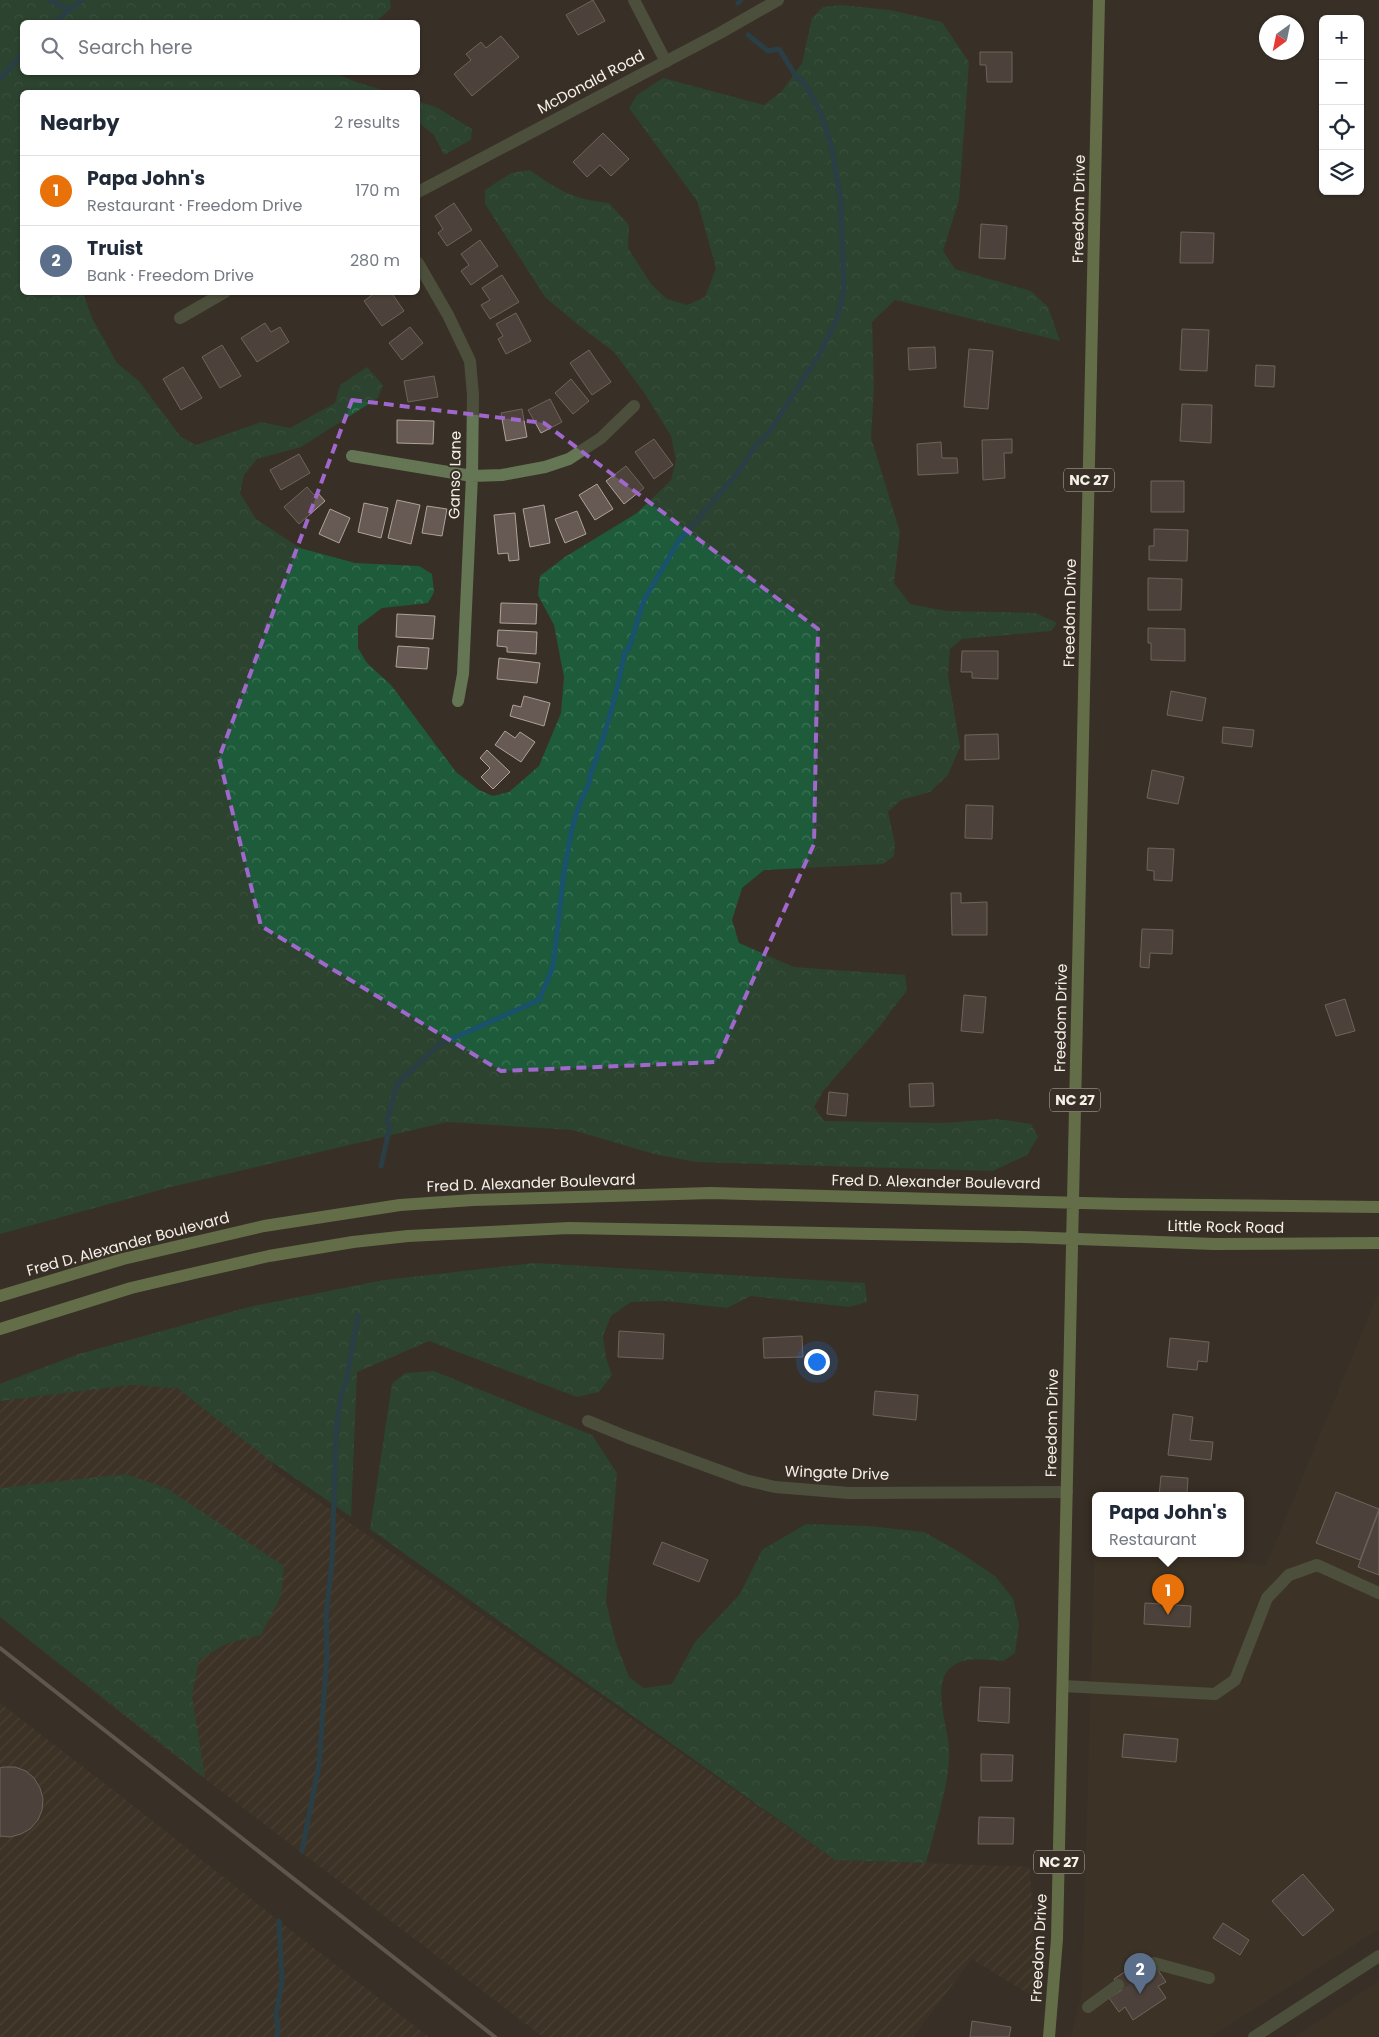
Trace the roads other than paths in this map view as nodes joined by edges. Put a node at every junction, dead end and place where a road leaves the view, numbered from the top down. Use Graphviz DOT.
graph roads {
  1 [pos="634,0"];
  2 [pos="778,0"];
  3 [pos="1098,0"];
  4 [pos="666,62"];
  5 [pos="420,191"];
  6 [pos="420,266"];
  7 [pos="220,295"];
  8 [pos="180,318"];
  9 [pos="634,406"];
  10 [pos="352,456"];
  11 [pos="472,476"];
  12 [pos="458,701"];
  13 [pos="1073,1202"];
  14 [pos="1379,1207"];
  15 [pos="1072,1240"];
  16 [pos="1379,1243"];
  17 [pos="0,1296"];
  18 [pos="0,1329"];
  19 [pos="588,1421"];
  20 [pos="1067,1492"];
  21 [pos="1379,1593"];
  22 [pos="1063,1686"];
  23 [pos="1379,1956"];
  24 [pos="1136,1973"];
  25 [pos="1210,1978"];
  26 [pos="1118,1985"];
  27 [pos="1088,2007"];
  28 [pos="1049,2037"];
  29 [pos="1254,2037"];
  1 -- 4 [label="street"];
  2 -- 4 [label="street, McDonald Road"];
  3 -- 13 [label="main road, Freedom Drive / NC 27"];
  4 -- 5 [label="street, McDonald Road"];
  6 -- 11 [label="street, Ganso Lane"];
  7 -- 8 [label="street"];
  9 -- 11 [label="street"];
  10 -- 11 [label="street"];
  11 -- 12 [label="street, Ganso Lane"];
  13 -- 14 [label="main road, Little Rock Road"];
  13 -- 15 [label="main road, Freedom Drive / NC 27"];
  13 -- 17 [label="main road, Fred D. Alexander Boulevard"];
  15 -- 16 [label="main road, Little Rock Road"];
  15 -- 18 [label="main road"];
  15 -- 20 [label="main road, Freedom Drive / NC 27"];
  19 -- 20 [label="street, Wingate Drive"];
  20 -- 22 [label="main road, Freedom Drive / NC 27"];
  21 -- 22 [label="street"];
  22 -- 28 [label="main road, Freedom Drive / NC 27"];
  23 -- 29 [label="street"];
  24 -- 25 [label="street"];
  26 -- 27 [label="street"];
}
